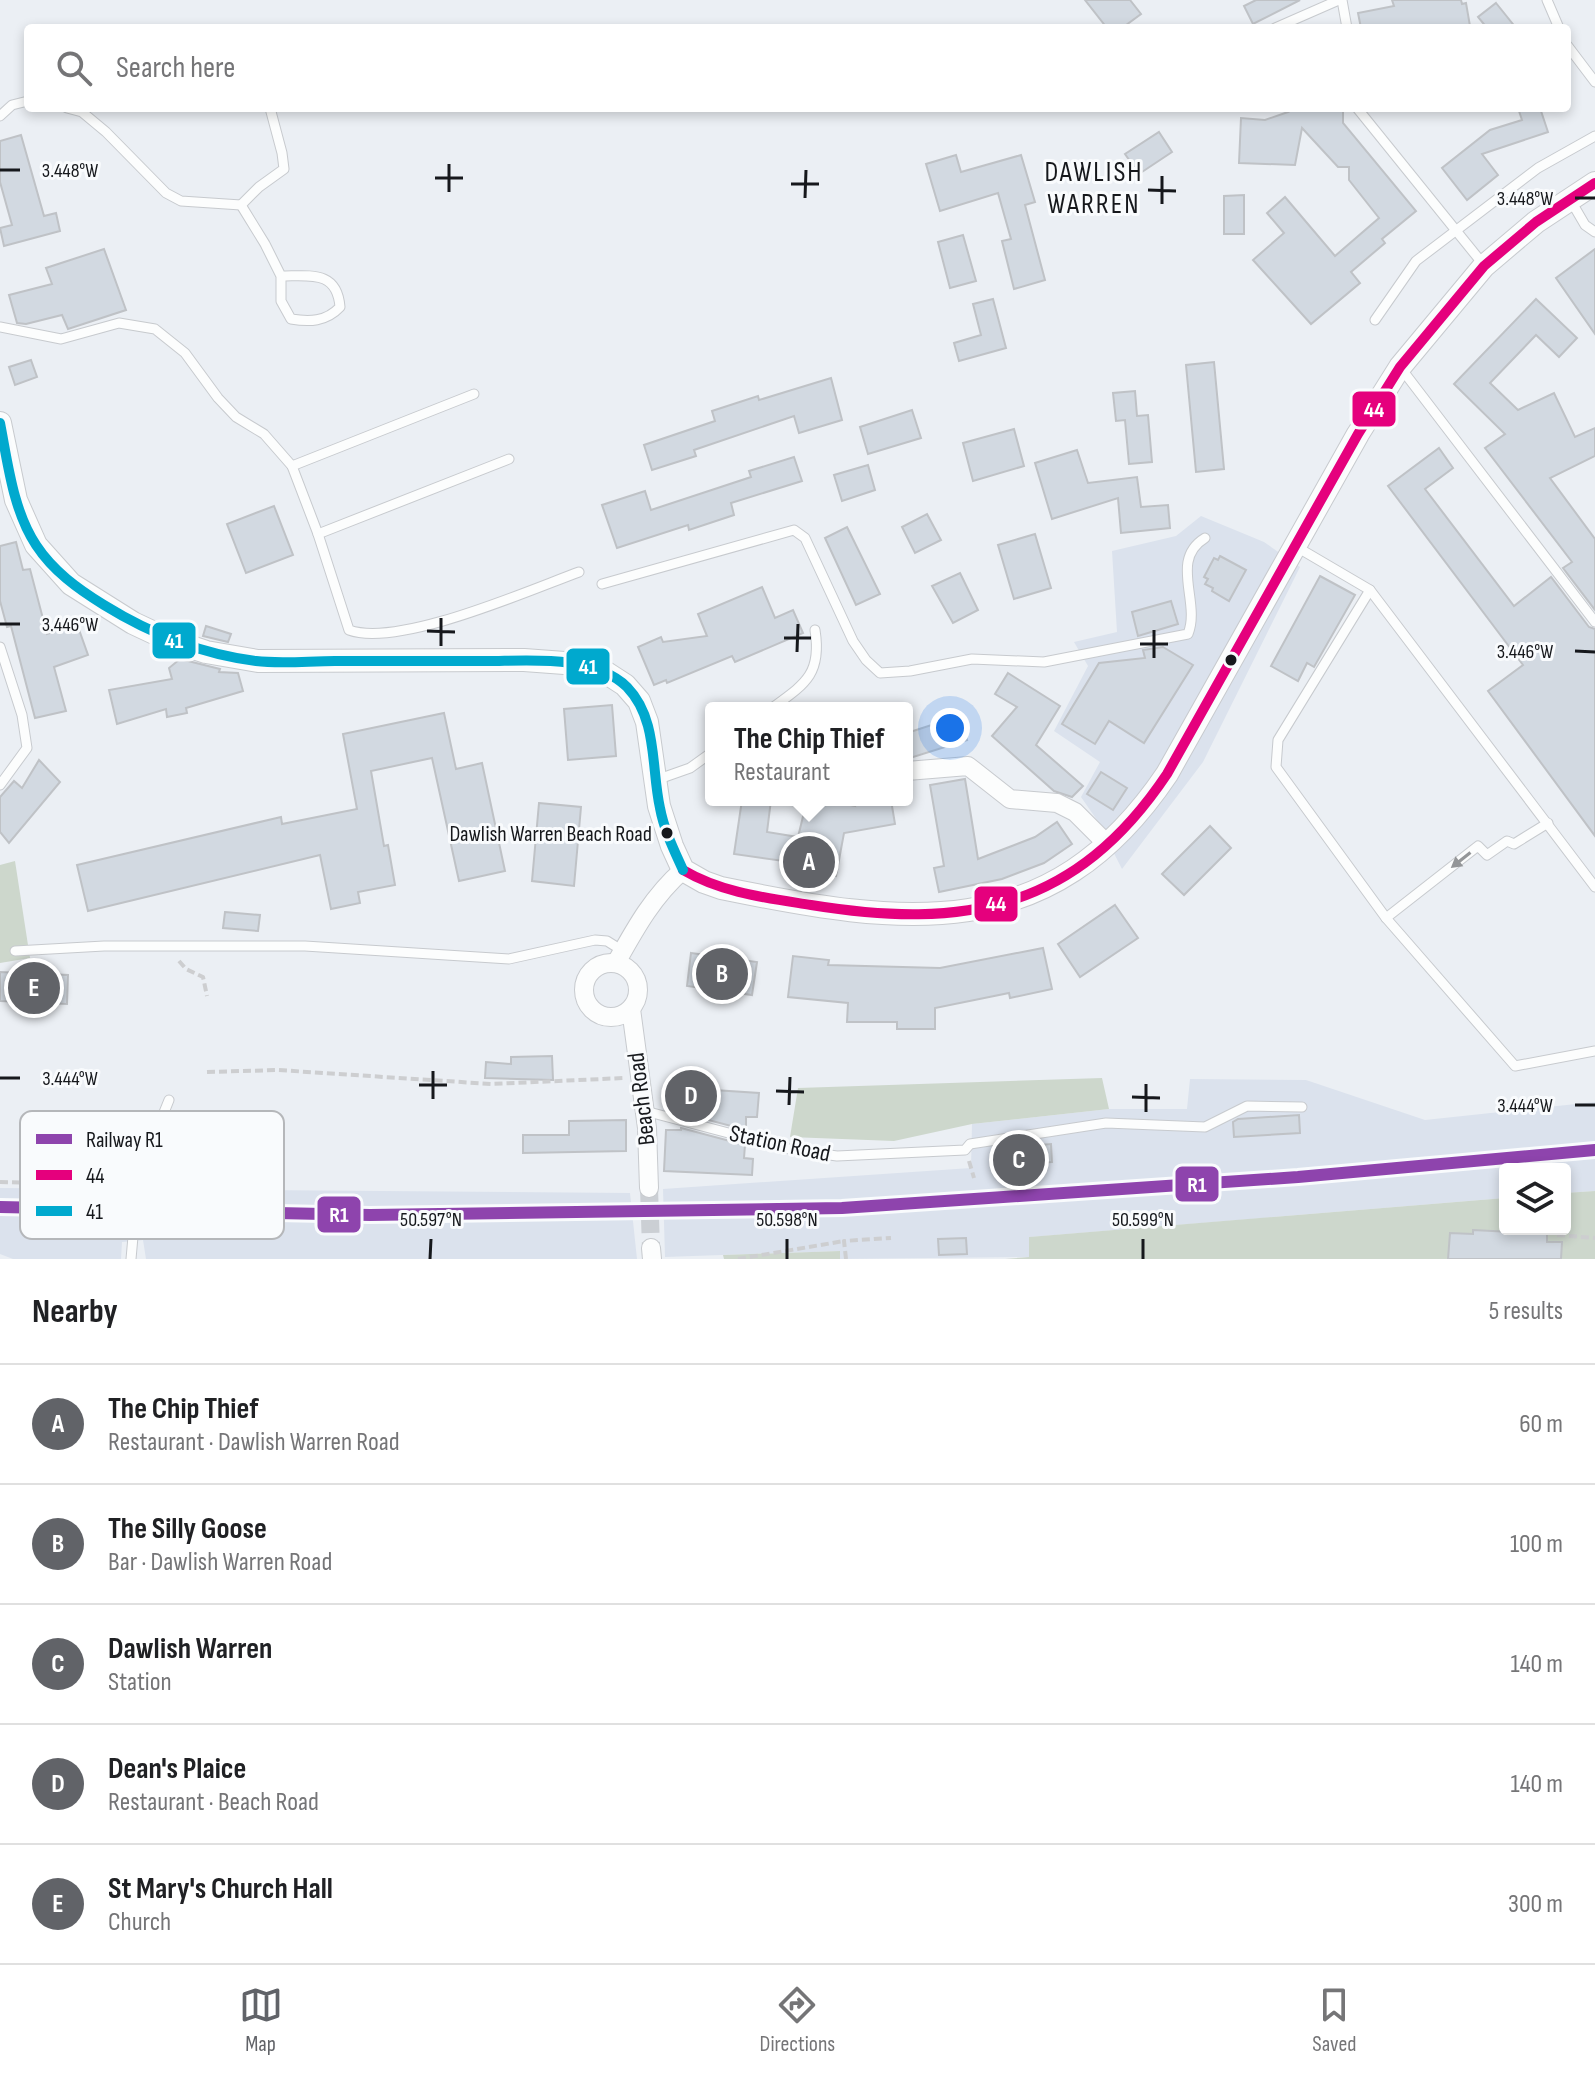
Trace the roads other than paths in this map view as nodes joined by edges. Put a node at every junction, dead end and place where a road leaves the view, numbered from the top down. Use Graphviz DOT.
graph roads {
  1 [pos="1341,0"];
  2 [pos="1547,0"];
  3 [pos="1284,24"];
  4 [pos="1346,24"];
  5 [pos="1557,24"];
  6 [pos="1571,50"];
  7 [pos="1595,82"];
  8 [pos="24,102"];
  9 [pos="82,112"];
  10 [pos="271,112"];
  11 [pos="1360,112"];
  12 [pos="0,116"];
  13 [pos="1595,136"];
  14 [pos="1595,183"];
  15 [pos="1570,198"];
  16 [pos="241,205"];
  17 [pos="1455,230"];
  18 [pos="1595,232"];
  19 [pos="1484,266"];
  20 [pos="281,276"];
  21 [pos="1375,320"];
  22 [pos="0,327"];
  23 [pos="1400,367"];
  24 [pos="474,394"];
  25 [pos="0,423"];
  26 [pos="509,459"];
  27 [pos="292,466"];
  28 [pos="318,534"];
  29 [pos="1205,538"];
  30 [pos="1295,546"];
  31 [pos="579,572"];
  32 [pos="602,584"];
  33 [pos="1370,590"];
  34 [pos="1595,622"];
  35 [pos="815,630"];
  36 [pos="0,647"];
  37 [pos="780,702"];
  38 [pos="705,757"];
  39 [pos="913,771"];
  40 [pos="656,780"];
  41 [pos="0,785"];
  42 [pos="1548,823"];
  43 [pos="1108,845"];
  44 [pos="683,870"];
  45 [pos="1595,886"];
  46 [pos="1386,918"];
  47 [pos="15,951"];
  48 [pos="620,957"];
  49 [pos="631,1009"];
  50 [pos="1595,1051"];
  51 [pos="169,1100"];
  52 [pos="1302,1107"];
  53 [pos="165,1111"];
  54 [pos="645,1111"];
  55 [pos="649,1188"];
  56 [pos="133,1239"];
  57 [pos="131,1259"];
  1 -- 3 [label="lane"];
  1 -- 4 [label="lane"];
  2 -- 5 [label="lane"];
  6 -- 7 [label="lane"];
  8 -- 12 [label="lane"];
  9 -- 16 [label="lane"];
  10 -- 16 [label="lane"];
  11 -- 17 [label="lane"];
  13 -- 17 [label="lane"];
  14 -- 15 [label="street"];
  15 -- 18 [label="lane"];
  15 -- 19 [label="street"];
  16 -- 20 [label="lane"];
  17 -- 19 [label="lane"];
  17 -- 21 [label="lane"];
  19 -- 23 [label="street"];
  20 -- 20 [label="lane"];
  22 -- 27 [label="lane"];
  23 -- 30 [label="street"];
  23 -- 34 [label="lane"];
  24 -- 27 [label="lane"];
  25 -- 40 [label="street"];
  26 -- 28 [label="lane"];
  27 -- 28 [label="lane"];
  28 -- 31 [label="lane"];
  29 -- 32 [label="lane"];
  30 -- 33 [label="lane"];
  30 -- 43 [label="street"];
  33 -- 42 [label="lane"];
  33 -- 46 [label="lane"];
  35 -- 37 [label="lane"];
  36 -- 41 [label="lane"];
  38 -- 40 [label="lane"];
  39 -- 43 [label="street"];
  40 -- 44 [label="street"];
  42 -- 45 [label="lane"];
  42 -- 46 [label="lane, one-way"];
  43 -- 44 [label="street"];
  44 -- 48 [label="street"];
  46 -- 50 [label="lane"];
  47 -- 48 [label="lane"];
  48 -- 49 [label="street, Beach Road"];
  48 -- 49 [label="street"];
  49 -- 54 [label="street, Beach Road"];
  51 -- 53 [label="lane"];
  52 -- 54 [label="lane, Station Road"];
  54 -- 55 [label="street, Beach Road"];
  56 -- 57 [label="lane"];
}
